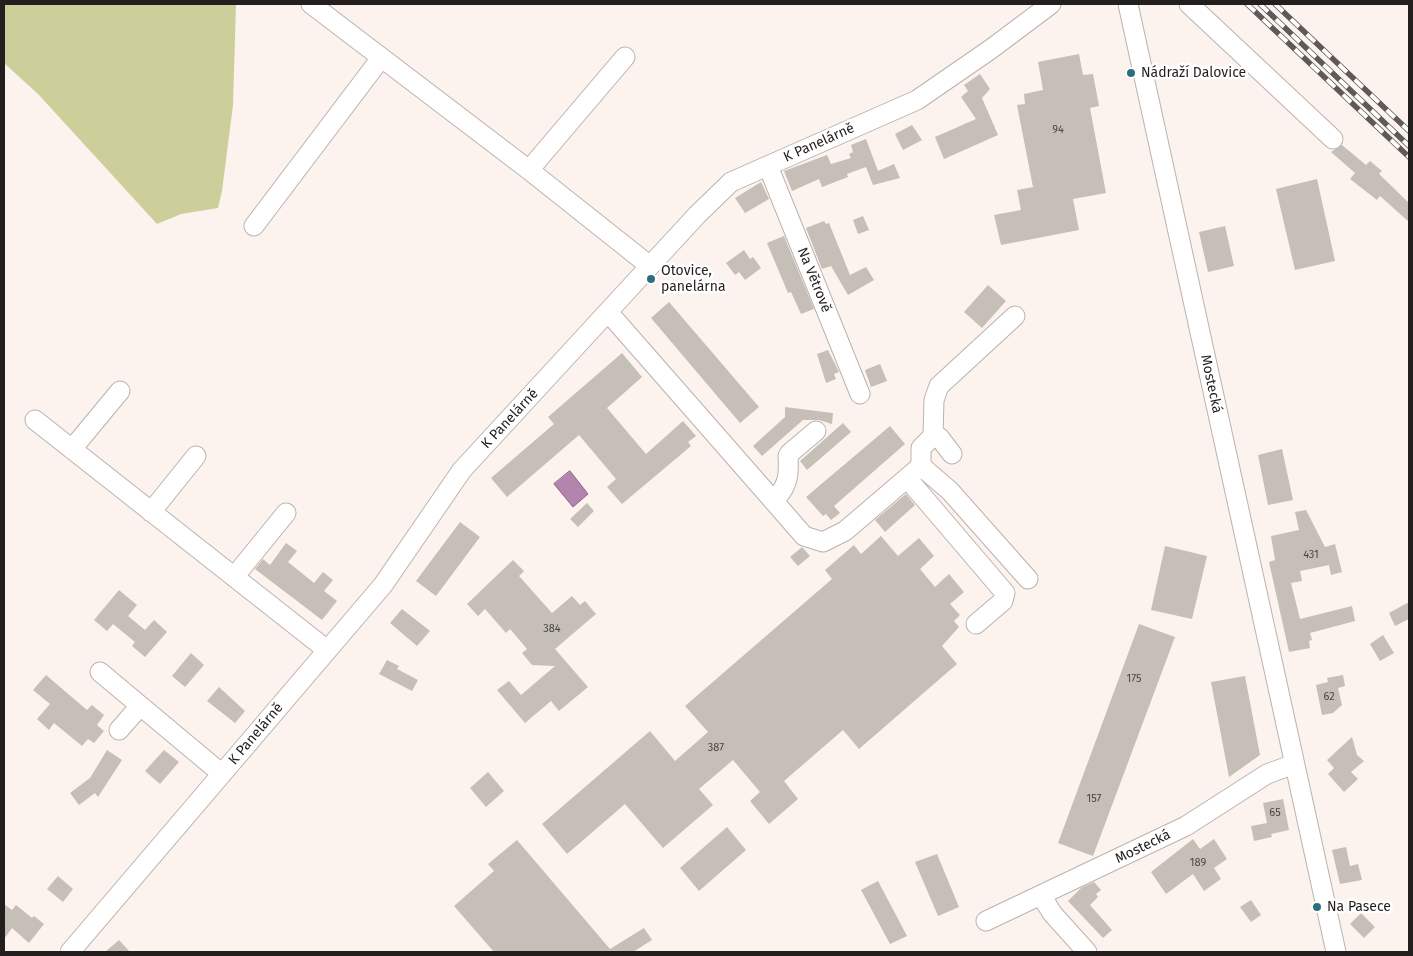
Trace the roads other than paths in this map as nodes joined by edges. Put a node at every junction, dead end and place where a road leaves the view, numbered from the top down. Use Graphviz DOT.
graph roads {
  1 [pos="312,4"];
  2 [pos="1051,4"];
  3 [pos="1128,4"];
  4 [pos="1189,4"];
  5 [pos="381,58"];
  6 [pos="625,58"];
  7 [pos="1332,139"];
  8 [pos="768,166"];
  9 [pos="529,170"];
  10 [pos="254,226"];
  11 [pos="650,266"];
  12 [pos="608,312"];
  13 [pos="1015,316"];
  14 [pos="120,391"];
  15 [pos="860,394"];
  16 [pos="35,420"];
  17 [pos="816,431"];
  18 [pos="933,436"];
  19 [pos="72,449"];
  20 [pos="952,454"];
  21 [pos="196,456"];
  22 [pos="914,472"];
  23 [pos="770,497"];
  24 [pos="151,512"];
  25 [pos="286,513"];
  26 [pos="234,577"];
  27 [pos="1028,579"];
  28 [pos="976,624"];
  29 [pos="327,650"];
  30 [pos="100,672"];
  31 [pos="140,706"];
  32 [pos="119,730"];
  33 [pos="1294,764"];
  34 [pos="222,774"];
  35 [pos="1041,895"];
  36 [pos="986,921"];
  37 [pos="79,949"];
  38 [pos="1087,952"];
  39 [pos="1336,952"];
  1 -- 5 [label="street"];
  2 -- 8 [label="street, K Panelárně"];
  3 -- 33 [label="street, Mostecká"];
  4 -- 7 [label="street"];
  5 -- 9 [label="street"];
  5 -- 10 [label="street"];
  6 -- 9 [label="street"];
  8 -- 11 [label="street, K Panelárně"];
  8 -- 15 [label="street, Na Větrově"];
  9 -- 11 [label="street"];
  11 -- 12 [label="street, K Panelárně"];
  12 -- 23 [label="street"];
  12 -- 29 [label="street, K Panelárně"];
  13 -- 18 [label="street"];
  14 -- 19 [label="street"];
  16 -- 19 [label="street"];
  17 -- 23 [label="street"];
  18 -- 20 [label="street"];
  18 -- 22 [label="street"];
  19 -- 24 [label="street"];
  21 -- 24 [label="street"];
  22 -- 23 [label="street"];
  22 -- 27 [label="street"];
  22 -- 28 [label="street"];
  24 -- 26 [label="street"];
  25 -- 26 [label="street"];
  26 -- 29 [label="street"];
  29 -- 34 [label="street, K Panelárně"];
  30 -- 31 [label="street"];
  31 -- 32 [label="street"];
  31 -- 34 [label="street"];
  33 -- 35 [label="street, Mostecká"];
  33 -- 39 [label="street, Mostecká"];
  34 -- 37 [label="street, K Panelárně"];
  35 -- 36 [label="street, Mostecká"];
  35 -- 38 [label="street"];
}
